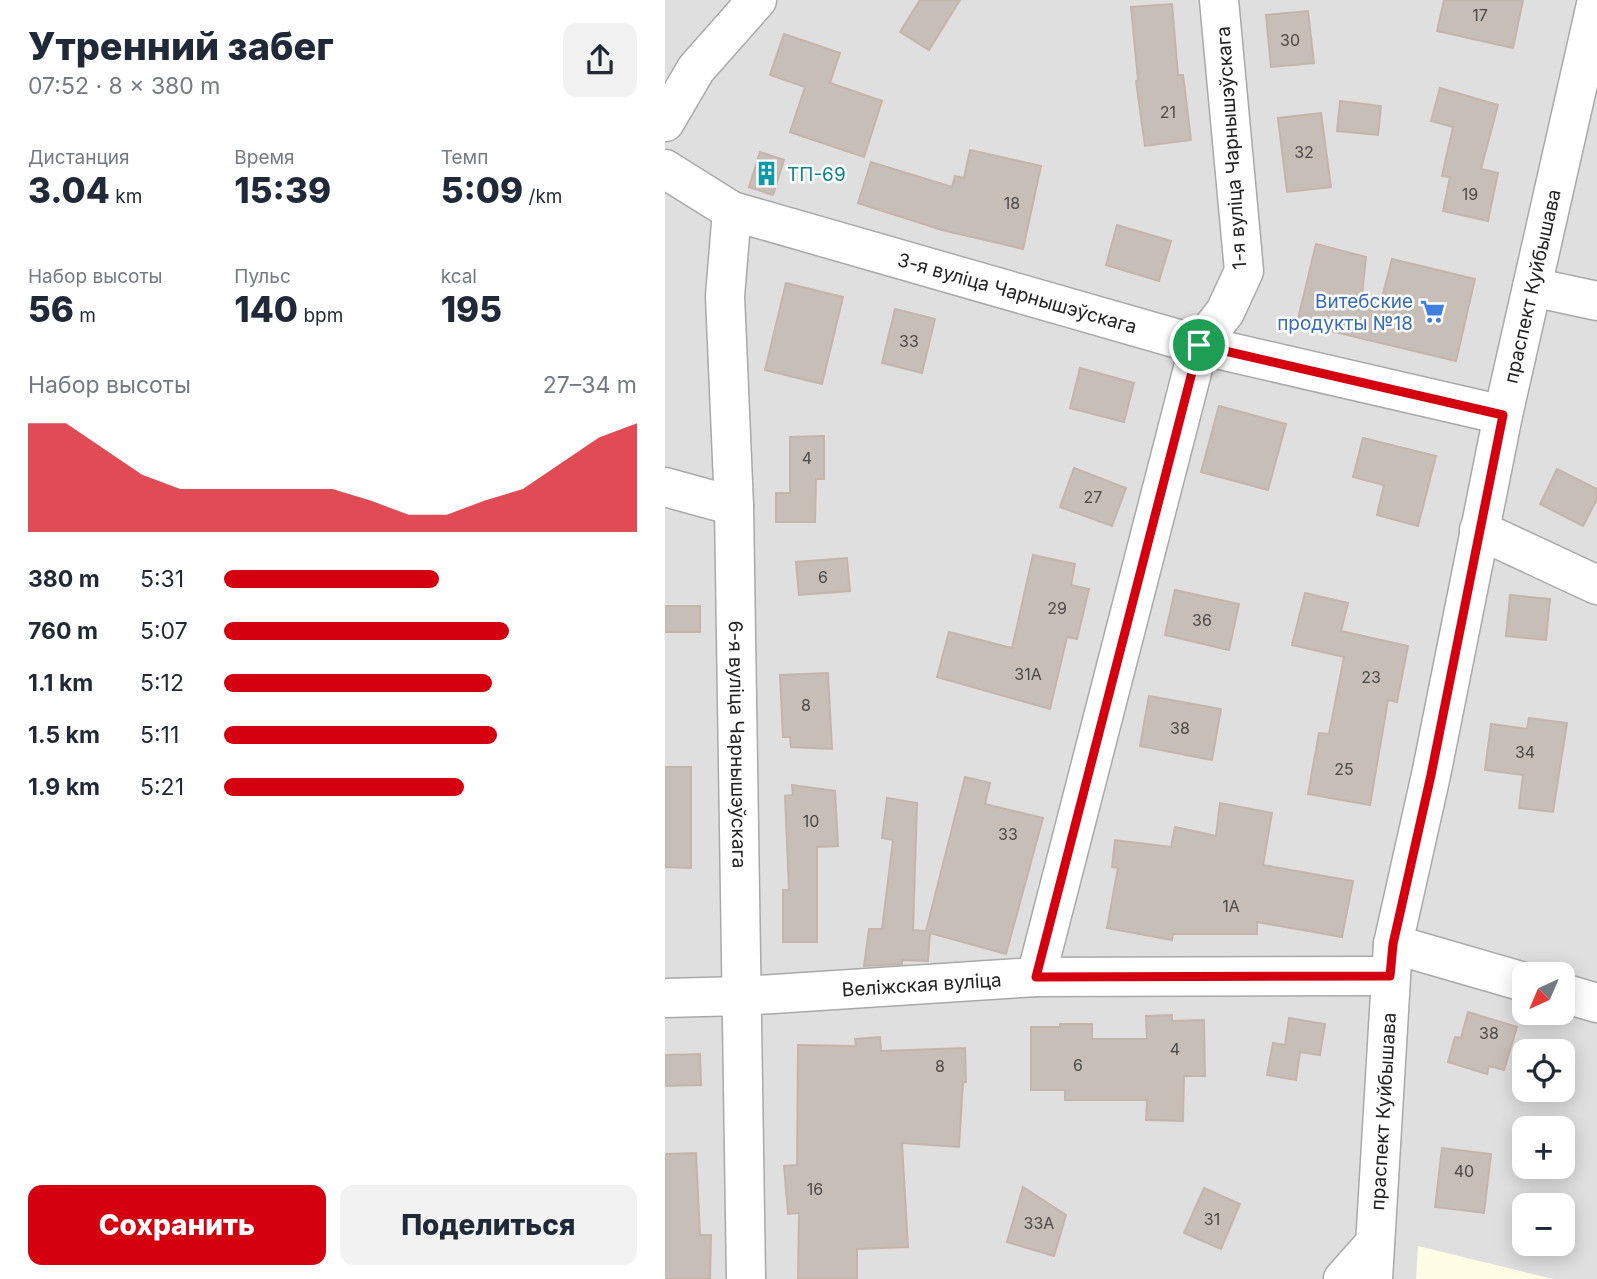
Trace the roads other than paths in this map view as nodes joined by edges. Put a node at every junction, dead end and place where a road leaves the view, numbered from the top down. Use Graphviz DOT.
graph roads {
  1 [pos="757,0"];
  2 [pos="1219,0"];
  3 [pos="1597,0"];
  4 [pos="665,122"];
  5 [pos="665,169"];
  6 [pos="732,211"];
  7 [pos="1532,287"];
  8 [pos="1597,301"];
  9 [pos="1199,345"];
  10 [pos="1503,415"];
  11 [pos="665,487"];
  12 [pos="734,506"];
  13 [pos="1479,530"];
  14 [pos="1597,585"];
  15 [pos="1392,960"];
  16 [pos="1036,977"];
  17 [pos="1512,980"];
  18 [pos="742,996"];
  19 [pos="1575,997"];
  20 [pos="665,998"];
  21 [pos="1597,1003"];
  22 [pos="1374,1261"];
  23 [pos="746,1279"];
  24 [pos="1343,1279"];
  1 -- 4 [label="street"];
  2 -- 9 [label="street, 1-я вуліца Чарнышэўскага"];
  3 -- 7 [label="street, праспект Куйбышава"];
  5 -- 6 [label="street, 3-я вуліца Чарнышэўскага"];
  6 -- 9 [label="street, 3-я вуліца Чарнышэўскага"];
  6 -- 12 [label="street, 6-я вуліца Чарнышэўскага"];
  7 -- 8 [label="street"];
  7 -- 10 [label="street, праспект Куйбышава"];
  9 -- 10 [label="street, 3-я вуліца Чарнышэўскага"];
  9 -- 16 [label="street, 1-я вуліца Чарнышэўскага"];
  10 -- 13 [label="street, праспект Куйбышава"];
  11 -- 12 [label="street"];
  12 -- 18 [label="street, 6-я вуліца Чарнышэўскага"];
  13 -- 14 [label="street"];
  13 -- 15 [label="street, праспект Куйбышава"];
  15 -- 16 [label="street, Веліжская вуліца"];
  15 -- 17 [label="street, Веліжская вуліца"];
  15 -- 22 [label="street, праспект Куйбышава"];
  16 -- 18 [label="street, Веліжская вуліца"];
  18 -- 20 [label="street, Веліжская вуліца"];
  18 -- 23 [label="street, 6-я вуліца Чарнышэўскага"];
  19 -- 21 [label="street"];
  22 -- 24 [label="street"];
}
